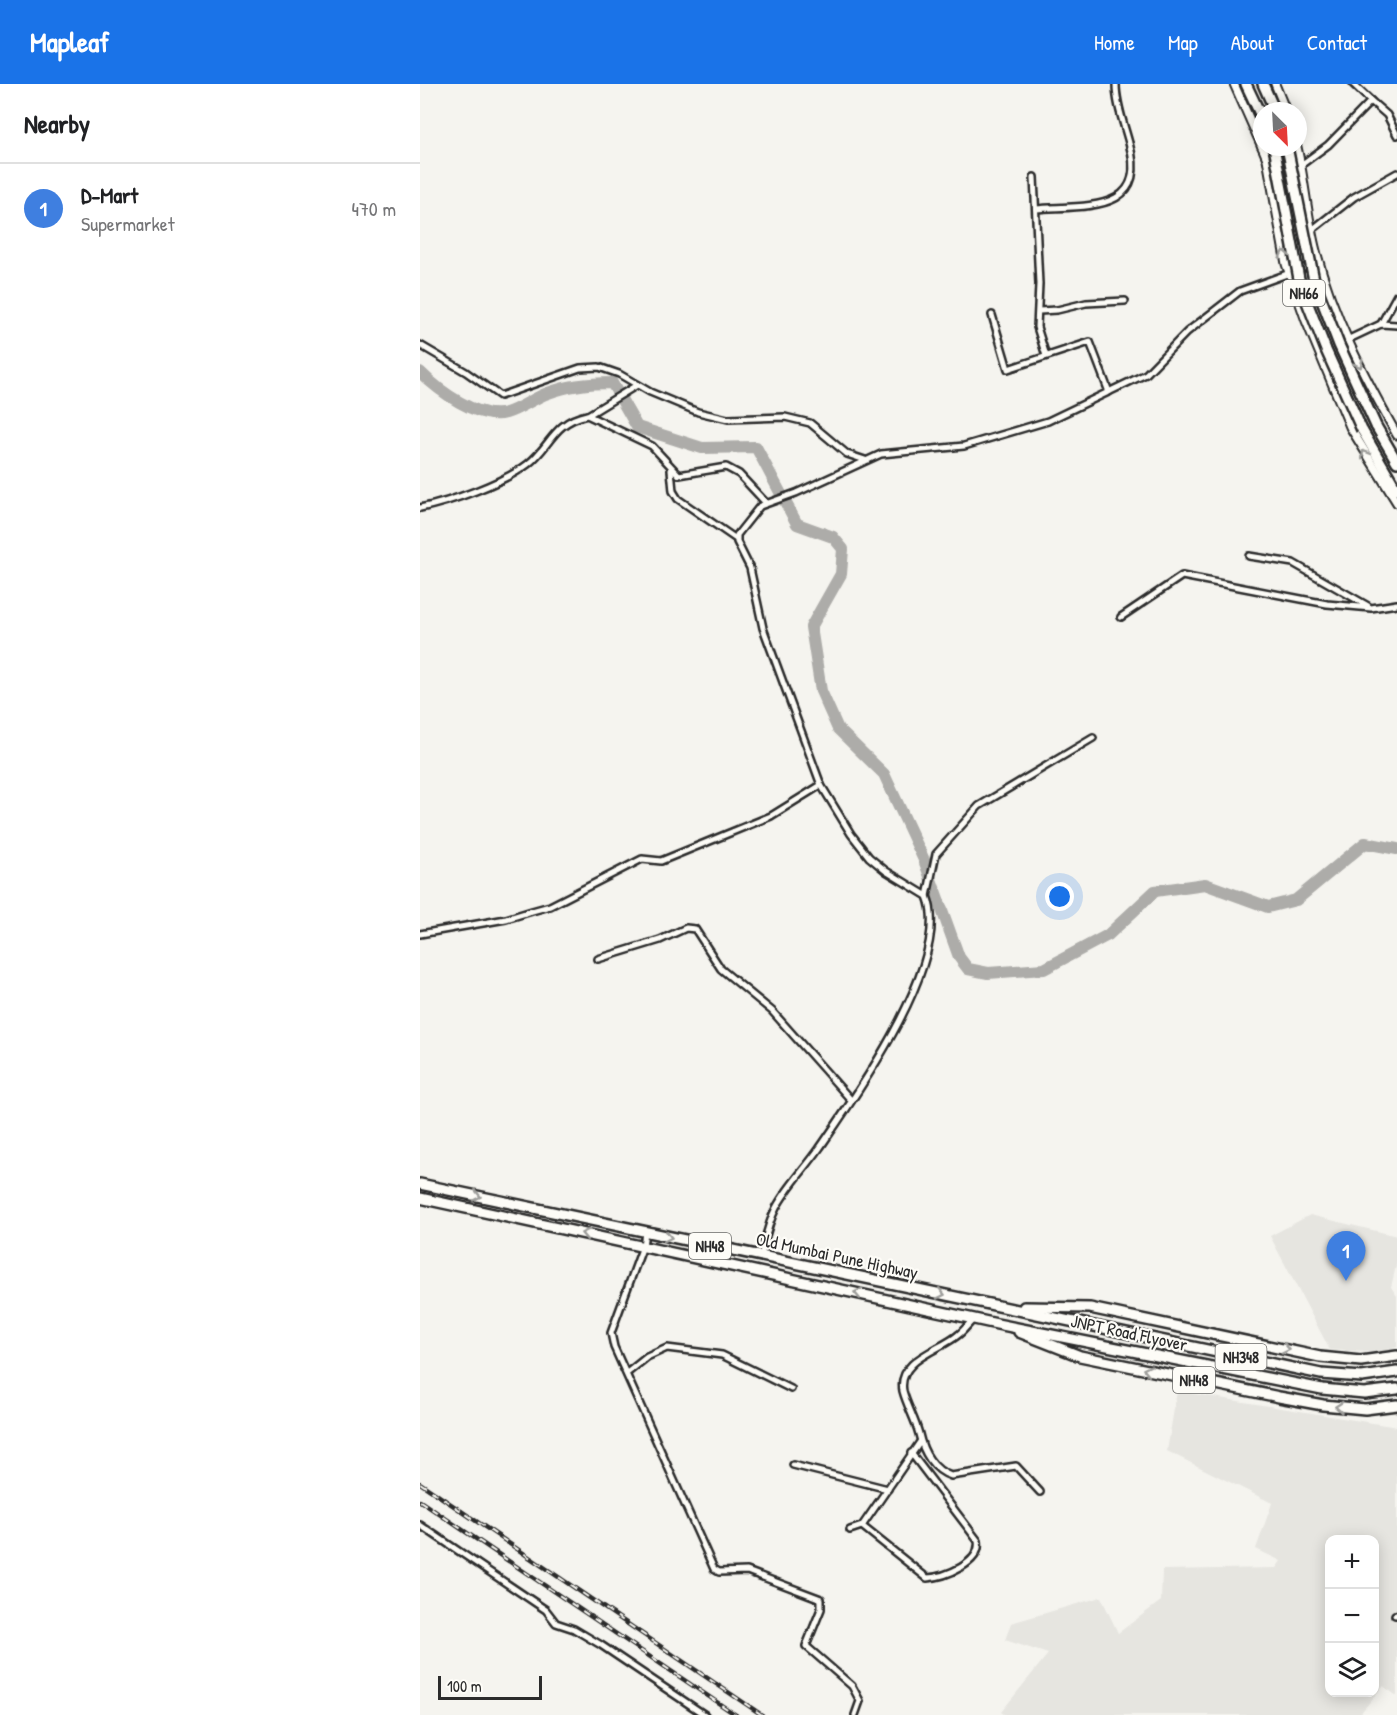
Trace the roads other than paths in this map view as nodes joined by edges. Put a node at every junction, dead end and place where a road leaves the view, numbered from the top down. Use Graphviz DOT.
graph roads {
  1 [pos="1116,84"];
  2 [pos="1234,84"];
  3 [pos="1246,84"];
  4 [pos="1263,84"];
  5 [pos="1275,84"];
  6 [pos="1353,84"];
  7 [pos="1371,101"];
  8 [pos="1254,102"];
  9 [pos="1271,102"];
  10 [pos="1282,102"];
  11 [pos="1253,127"];
  12 [pos="1397,135"];
  13 [pos="1266,156"];
  14 [pos="1276,156"];
  15 [pos="1289,156"];
  16 [pos="1299,156"];
  17 [pos="1301,165"];
  18 [pos="1397,172"];
  19 [pos="1034,177"];
  20 [pos="1036,209"];
  21 [pos="1312,230"];
  22 [pos="1319,263"];
  23 [pos="1289,272"];
  24 [pos="1397,295"];
  25 [pos="1125,301"];
  26 [pos="1039,311"];
  27 [pos="993,315"];
  28 [pos="1381,324"];
  29 [pos="1397,326"];
  30 [pos="1347,340"];
  31 [pos="420,345"];
  32 [pos="1046,356"];
  33 [pos="637,385"];
  34 [pos="1109,392"];
  35 [pos="587,416"];
  36 [pos="1397,435"];
  37 [pos="865,460"];
  38 [pos="1397,462"];
  39 [pos="671,470"];
  40 [pos="1397,490"];
  41 [pos="769,502"];
  42 [pos="1397,503"];
  43 [pos="420,508"];
  44 [pos="736,539"];
  45 [pos="1249,556"];
  46 [pos="1397,604"];
  47 [pos="1371,608"];
  48 [pos="1121,617"];
  49 [pos="1093,738"];
  50 [pos="821,785"];
  51 [pos="927,893"];
  52 [pos="420,934"];
  53 [pos="598,958"];
  54 [pos="851,1101"];
  55 [pos="420,1184"];
  56 [pos="420,1198"];
  57 [pos="645,1232"];
  58 [pos="643,1246"];
  59 [pos="761,1256"];
  60 [pos="1001,1307"];
  61 [pos="974,1319"];
  62 [pos="997,1324"];
  63 [pos="1397,1356"];
  64 [pos="1397,1372"];
  65 [pos="627,1373"];
  66 [pos="791,1389"];
  67 [pos="1397,1389"];
  68 [pos="1397,1405"];
  69 [pos="920,1442"];
  70 [pos="911,1453"];
  71 [pos="793,1465"];
  72 [pos="888,1489"];
  73 [pos="1040,1492"];
  74 [pos="420,1525"];
  75 [pos="862,1527"];
  76 [pos="850,1530"];
  77 [pos="705,1715"];
  78 [pos="855,1715"];
  1 -- 20 [label="street"];
  2 -- 11 [label="street"];
  3 -- 8 [label="highway"];
  4 -- 9 [label="highway"];
  5 -- 10 [label="street"];
  6 -- 7 [label="street"];
  7 -- 12 [label="street"];
  7 -- 17 [label="street"];
  23 -- 13 [label="street, one-way"];
  14 -- 40 [label="highway, NH66, bridge"];
  15 -- 38 [label="highway, NH66, bridge"];
  16 -- 17 [label="street"];
  17 -- 21 [label="street"];
  18 -- 21 [label="street"];
  19 -- 20 [label="street"];
  20 -- 26 [label="street"];
  21 -- 22 [label="street"];
  22 -- 23 [label="street"];
  22 -- 30 [label="street"];
  23 -- 34 [label="street"];
  42 -- 23 [label="street, one-way"];
  24 -- 28 [label="street"];
  25 -- 26 [label="street"];
  26 -- 32 [label="street"];
  27 -- 32 [label="street"];
  28 -- 29 [label="street"];
  28 -- 30 [label="street"];
  30 -- 36 [label="street, one-way"];
  31 -- 33 [label="street"];
  32 -- 34 [label="street"];
  33 -- 35 [label="street"];
  33 -- 37 [label="street"];
  34 -- 37 [label="street"];
  35 -- 39 [label="street"];
  35 -- 43 [label="street"];
  37 -- 41 [label="street"];
  39 -- 41 [label="street"];
  39 -- 44 [label="street"];
  41 -- 44 [label="street"];
  44 -- 50 [label="street"];
  45 -- 47 [label="street"];
  46 -- 47 [label="street"];
  47 -- 48 [label="street"];
  49 -- 51 [label="street"];
  50 -- 51 [label="street"];
  50 -- 52 [label="street"];
  51 -- 54 [label="street"];
  53 -- 54 [label="street"];
  54 -- 59 [label="street"];
  55 -- 57 [label="highway, Old Mumbai Pune Highway / NH48, one-way"];
  58 -- 56 [label="highway, Old Mumbai Pune Highway / NH48, one-way"];
  57 -- 58 [label="street"];
  57 -- 59 [label="highway, Old Mumbai Pune Highway / NH48, one-way"];
  61 -- 58 [label="highway, Old Mumbai Pune Highway / NH48, one-way"];
  58 -- 65 [label="street"];
  59 -- 60 [label="highway, Old Mumbai Pune Highway / NH48, one-way"];
  60 -- 63 [label="highway, NH48, one-way"];
  60 -- 64 [label="highway, JNPT Road Flyover / NH348"];
  61 -- 62 [label="highway, Old Mumbai Pune Highway / NH48"];
  61 -- 69 [label="street"];
  62 -- 67 [label="highway, JNPT Road Flyover / NH348"];
  68 -- 62 [label="highway, NH48, one-way"];
  65 -- 66 [label="street"];
  65 -- 78 [label="street"];
  69 -- 70 [label="street"];
  69 -- 73 [label="street"];
  70 -- 72 [label="street"];
  70 -- 75 [label="street"];
  71 -- 72 [label="street"];
  72 -- 75 [label="street"];
  74 -- 77 [label="street"];
  75 -- 76 [label="street"];
}
